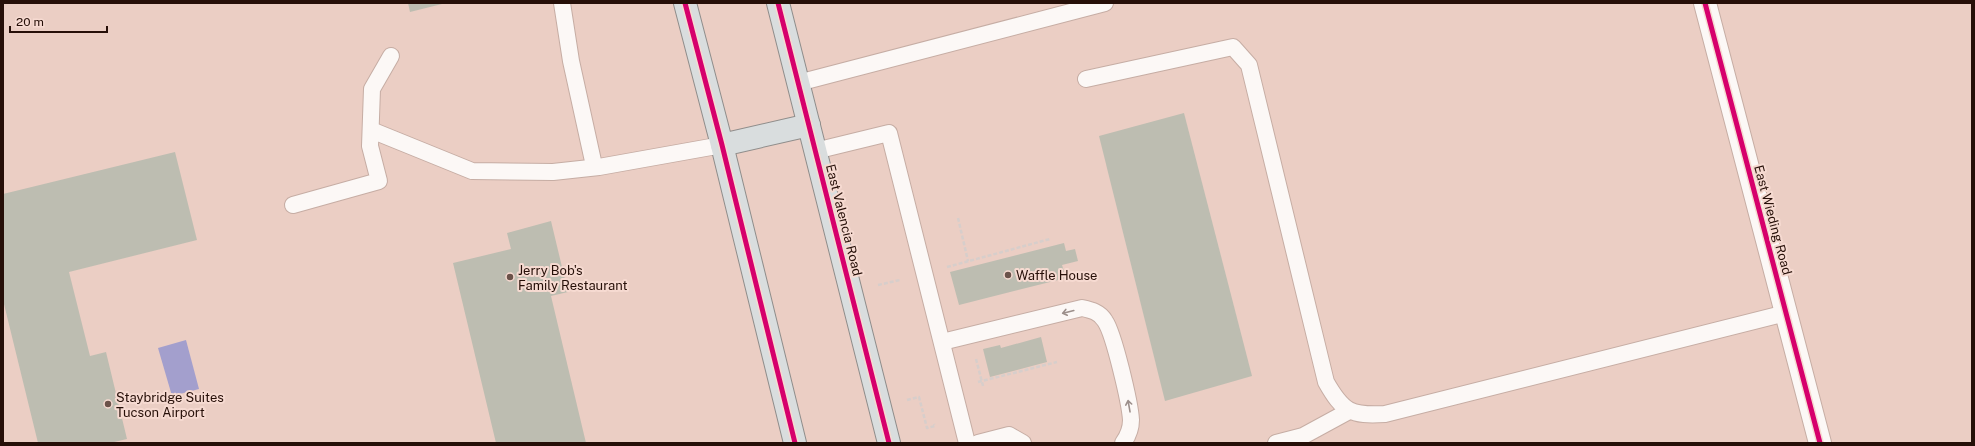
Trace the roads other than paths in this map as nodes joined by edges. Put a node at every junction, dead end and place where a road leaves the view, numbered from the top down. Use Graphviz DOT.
graph roads {
  1 [pos="562,3"];
  2 [pos="685,3"];
  3 [pos="778,3"];
  4 [pos="1105,3"];
  5 [pos="1705,3"];
  6 [pos="391,56"];
  7 [pos="1086,79"];
  8 [pos="798,83"];
  9 [pos="809,125"];
  10 [pos="371,130"];
  11 [pos="722,145"];
  12 [pos="815,151"];
  13 [pos="593,161"];
  14 [pos="293,205"];
  15 [pos="1786,313"];
  16 [pos="942,342"];
  17 [pos="1350,411"];
  18 [pos="795,443"];
  19 [pos="889,443"];
  20 [pos="967,443"];
  21 [pos="978,443"];
  22 [pos="1023,443"];
  23 [pos="1123,443"];
  24 [pos="1276,443"];
  25 [pos="1820,443"];
  1 -- 13 [label="lane"];
  2 -- 11 [label="main road"];
  3 -- 8 [label="main road, East Valencia Road"];
  4 -- 8 [label="lane"];
  5 -- 15 [label="street, East Wieding Road"];
  6 -- 10 [label="lane"];
  7 -- 17 [label="lane"];
  8 -- 9 [label="main road, East Valencia Road"];
  9 -- 11 [label="main road"];
  9 -- 12 [label="main road, East Valencia Road"];
  10 -- 11 [label="lane"];
  10 -- 14 [label="lane"];
  11 -- 18 [label="main road"];
  12 -- 16 [label="lane"];
  12 -- 19 [label="main road, East Valencia Road"];
  15 -- 17 [label="lane"];
  15 -- 25 [label="street, East Wieding Road"];
  16 -- 20 [label="lane"];
  23 -- 16 [label="lane, one-way"];
  17 -- 24 [label="lane"];
  21 -- 22 [label="lane"];
}
